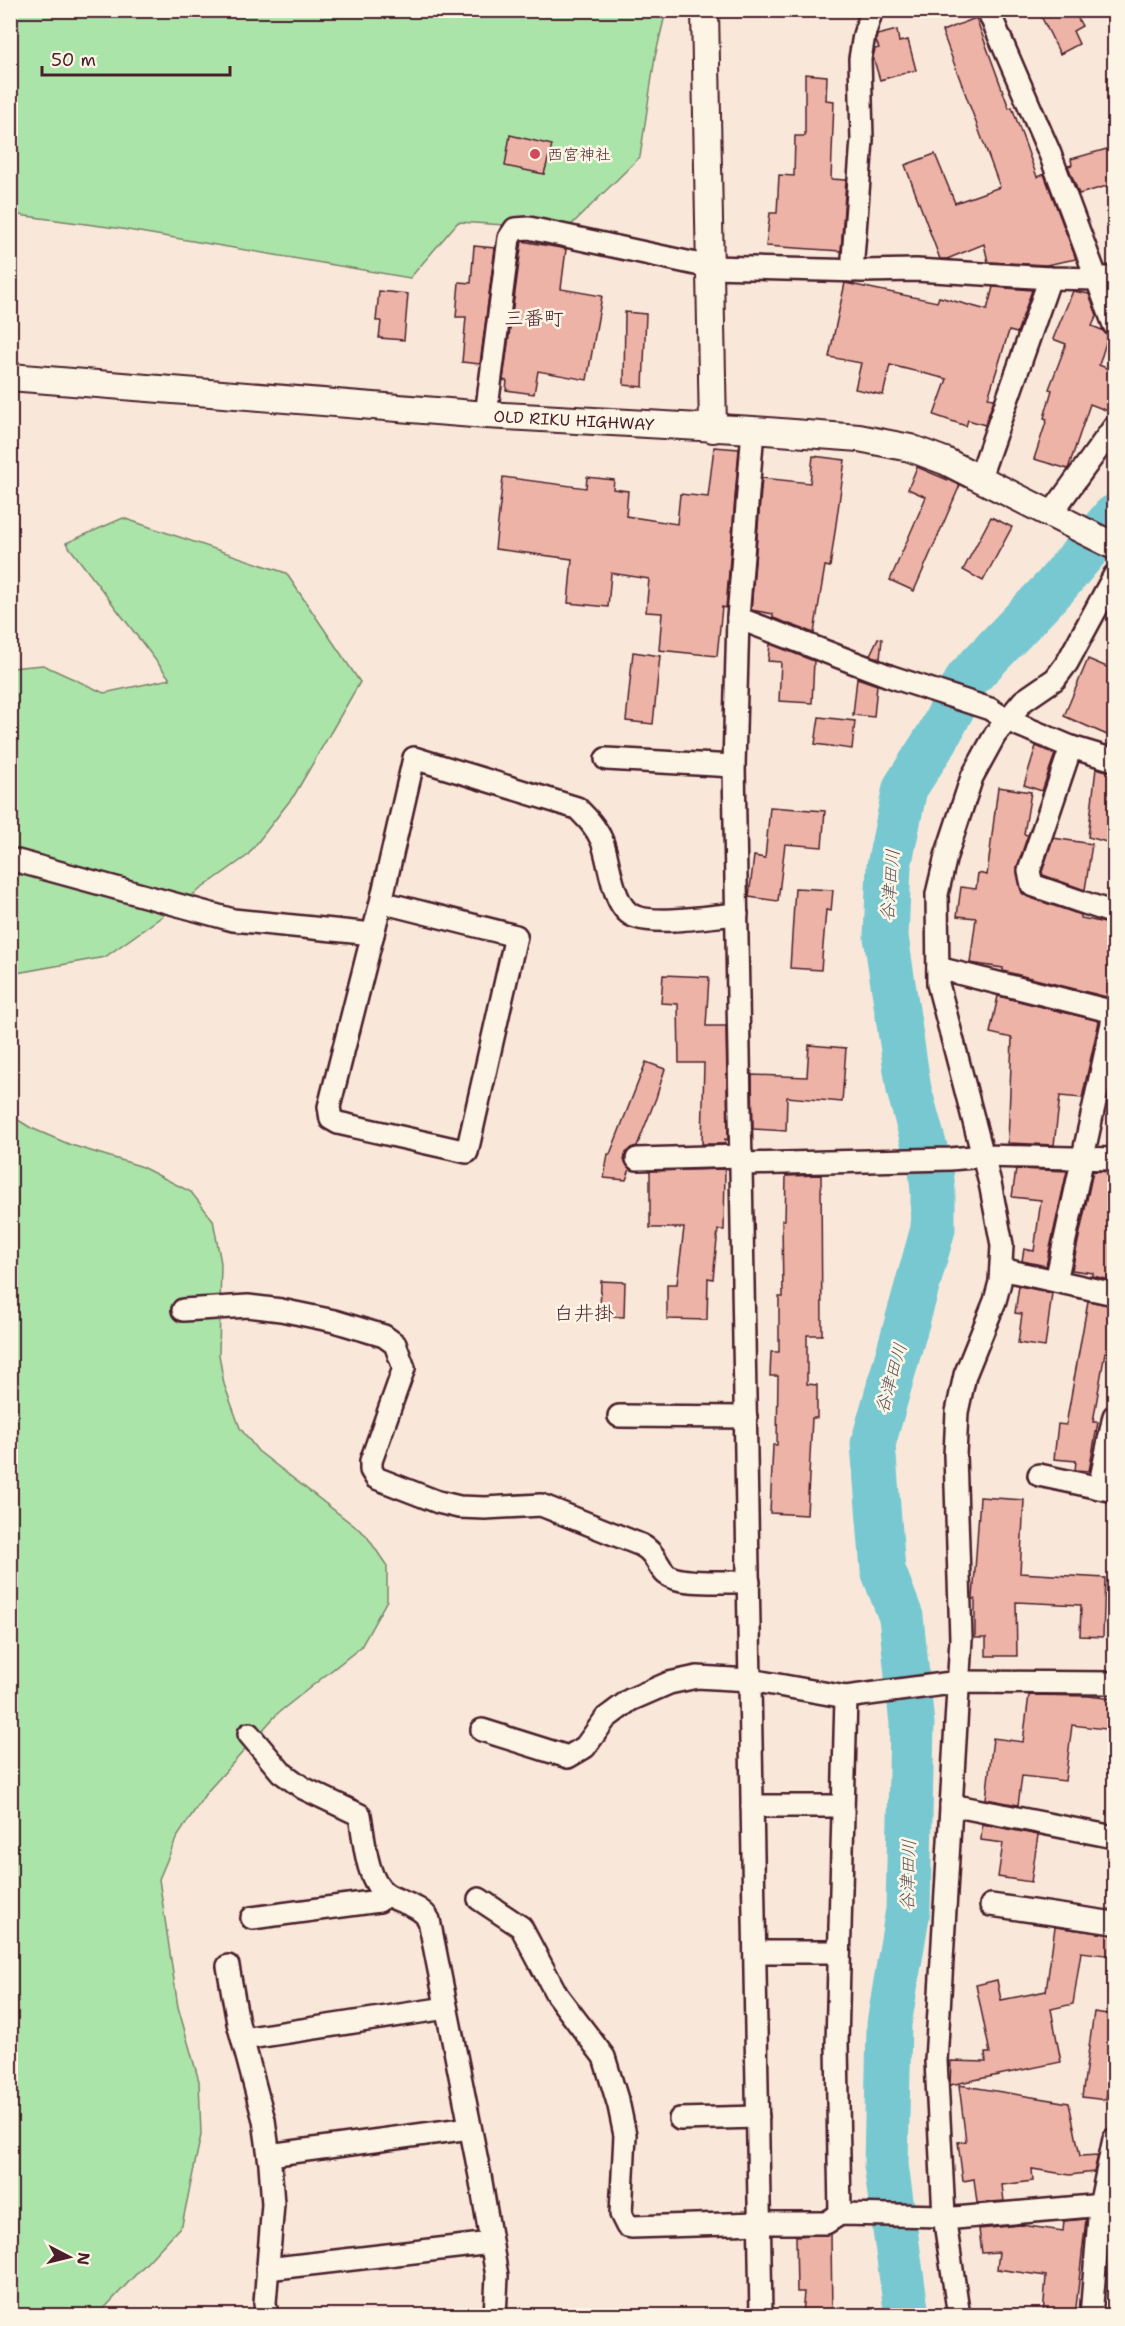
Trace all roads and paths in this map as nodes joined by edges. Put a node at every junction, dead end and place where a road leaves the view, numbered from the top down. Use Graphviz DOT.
graph roads {
  1 [pos="705,10"];
  2 [pos="872,10"];
  3 [pos="988,10"];
  4 [pos="710,267"];
  5 [pos="852,271"];
  6 [pos="1050,278"];
  7 [pos="1106,278"];
  8 [pos="1114,325"];
  9 [pos="10,378"];
  10 [pos="486,415"];
  11 [pos="1114,427"];
  12 [pos="713,429"];
  13 [pos="753,430"];
  14 [pos="980,477"];
  15 [pos="1057,517"];
  16 [pos="1114,546"];
  17 [pos="1114,576"];
  18 [pos="738,618"];
  19 [pos="999,715"];
  20 [pos="1071,747"];
  21 [pos="606,759"];
  22 [pos="1114,760"];
  23 [pos="734,766"];
  24 [pos="10,859"];
  25 [pos="381,902"];
  26 [pos="1114,913"];
  27 [pos="737,914"];
  28 [pos="373,934"];
  29 [pos="938,968"];
  30 [pos="1114,1013"];
  31 [pos="984,1156"];
  32 [pos="1083,1158"];
  33 [pos="637,1159"];
  34 [pos="1114,1159"];
  35 [pos="742,1160"];
  36 [pos="1001,1269"];
  37 [pos="1056,1281"];
  38 [pos="1114,1294"];
  39 [pos="183,1310"];
  40 [pos="619,1416"];
  41 [pos="1114,1416"];
  42 [pos="746,1417"];
  43 [pos="1039,1475"];
  44 [pos="1107,1489"];
  45 [pos="748,1582"];
  46 [pos="750,1680"];
  47 [pos="959,1682"];
  48 [pos="1114,1683"];
  49 [pos="855,1695"];
  50 [pos="482,1730"];
  51 [pos="249,1734"];
  52 [pos="951,1805"];
  53 [pos="752,1806"];
  54 [pos="843,1806"];
  55 [pos="1114,1837"];
  56 [pos="384,1893"];
  57 [pos="479,1899"];
  58 [pos="992,1905"];
  59 [pos="252,1918"];
  60 [pos="1114,1923"];
  61 [pos="755,1952"];
  62 [pos="839,1952"];
  63 [pos="228,1966"];
  64 [pos="446,2008"];
  65 [pos="243,2039"];
  66 [pos="758,2117"];
  67 [pos="680,2119"];
  68 [pos="470,2128"];
  69 [pos="1114,2139"];
  70 [pos="269,2155"];
  71 [pos="1107,2205"];
  72 [pos="849,2214"];
  73 [pos="935,2216"];
  74 [pos="759,2223"];
  75 [pos="491,2243"];
  76 [pos="267,2269"];
  77 [pos="267,2316"];
  78 [pos="495,2316"];
  79 [pos="761,2316"];
  80 [pos="959,2316"];
  81 [pos="1091,2316"];
  1 -- 4 [label="street"];
  2 -- 5 [label="street"];
  3 -- 7 [label="street"];
  4 -- 5 [label="street"];
  4 -- 10 [label="street"];
  4 -- 12 [label="street"];
  5 -- 6 [label="street"];
  6 -- 7 [label="street"];
  6 -- 14 [label="street"];
  7 -- 8 [label="street"];
  9 -- 10 [label="street, OLD RIKU HIGHWAY"];
  10 -- 12 [label="street, OLD RIKU HIGHWAY"];
  11 -- 15 [label="street"];
  12 -- 13 [label="street, OLD RIKU HIGHWAY"];
  13 -- 14 [label="street, OLD RIKU HIGHWAY"];
  13 -- 18 [label="street"];
  14 -- 15 [label="street, OLD RIKU HIGHWAY"];
  15 -- 16 [label="street, OLD RIKU HIGHWAY"];
  17 -- 19 [label="street"];
  18 -- 19 [label="street"];
  18 -- 23 [label="street"];
  19 -- 20 [label="street"];
  19 -- 29 [label="street"];
  20 -- 22 [label="street"];
  20 -- 26 [label="street"];
  21 -- 23 [label="street"];
  23 -- 27 [label="street"];
  24 -- 28 [label="street"];
  25 -- 27 [label="street"];
  25 -- 28 [label="street"];
  25 -- 28 [label="street"];
  27 -- 35 [label="street"];
  29 -- 30 [label="street"];
  29 -- 31 [label="street"];
  30 -- 32 [label="street"];
  31 -- 32 [label="street"];
  31 -- 35 [label="street"];
  31 -- 36 [label="street"];
  32 -- 34 [label="street"];
  32 -- 37 [label="street"];
  33 -- 35 [label="street"];
  35 -- 42 [label="street"];
  36 -- 37 [label="street"];
  36 -- 47 [label="street"];
  37 -- 38 [label="street"];
  39 -- 45 [label="street"];
  40 -- 42 [label="street"];
  41 -- 44 [label="street"];
  42 -- 45 [label="street"];
  43 -- 44 [label="street"];
  45 -- 46 [label="street"];
  46 -- 49 [label="street"];
  46 -- 50 [label="street"];
  46 -- 53 [label="street"];
  47 -- 48 [label="street"];
  47 -- 49 [label="street"];
  47 -- 52 [label="street"];
  49 -- 54 [label="street"];
  51 -- 56 [label="street"];
  52 -- 55 [label="street"];
  52 -- 73 [label="street"];
  53 -- 54 [label="street"];
  53 -- 61 [label="street"];
  54 -- 62 [label="street"];
  56 -- 59 [label="street"];
  56 -- 64 [label="street"];
  57 -- 74 [label="street"];
  58 -- 60 [label="street"];
  61 -- 62 [label="street"];
  61 -- 66 [label="street"];
  62 -- 72 [label="street"];
  63 -- 65 [label="street"];
  64 -- 65 [label="street"];
  64 -- 68 [label="street"];
  65 -- 70 [label="street"];
  66 -- 67 [label="street"];
  66 -- 74 [label="street"];
  68 -- 70 [label="street"];
  68 -- 75 [label="street"];
  69 -- 71 [label="street"];
  70 -- 76 [label="street"];
  71 -- 73 [label="street"];
  71 -- 81 [label="street"];
  72 -- 73 [label="street"];
  72 -- 74 [label="street"];
  73 -- 80 [label="street"];
  74 -- 79 [label="street"];
  75 -- 76 [label="street"];
  75 -- 78 [label="street"];
  76 -- 77 [label="street"];
}
